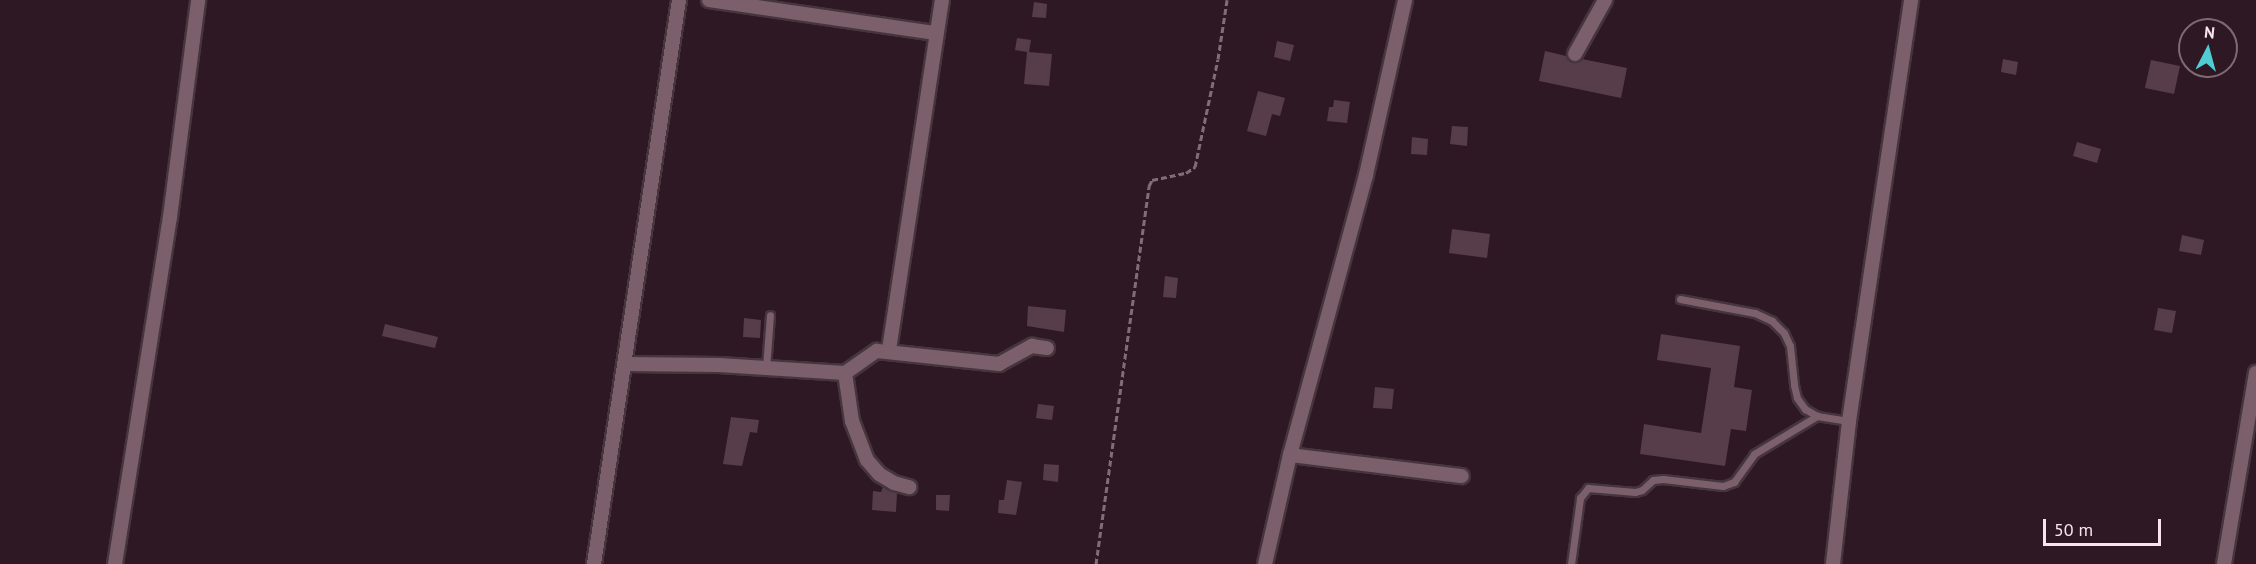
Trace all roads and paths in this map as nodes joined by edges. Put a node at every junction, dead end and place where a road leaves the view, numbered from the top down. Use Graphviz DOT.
graph roads {
  1 [pos="198,0"];
  2 [pos="679,0"];
  3 [pos="709,0"];
  4 [pos="942,0"];
  5 [pos="1227,0"];
  6 [pos="1406,0"];
  7 [pos="1605,0"];
  8 [pos="1911,0"];
  9 [pos="936,33"];
  10 [pos="1575,54"];
  11 [pos="1680,299"];
  12 [pos="770,315"];
  13 [pos="1047,348"];
  14 [pos="889,350"];
  15 [pos="625,364"];
  16 [pos="766,368"];
  17 [pos="845,373"];
  18 [pos="2256,374"];
  19 [pos="1817,416"];
  20 [pos="1849,422"];
  21 [pos="1290,455"];
  22 [pos="1462,476"];
  23 [pos="909,487"];
  24 [pos="115,564"];
  25 [pos="594,564"];
  26 [pos="1096,564"];
  27 [pos="1265,564"];
  28 [pos="1571,564"];
  29 [pos="1833,564"];
  30 [pos="2224,564"];
  1 -- 24 [label="street"];
  2 -- 15 [label="street"];
  3 -- 9 [label="street"];
  4 -- 9 [label="street"];
  5 -- 26 [label="path"];
  6 -- 21 [label="street"];
  7 -- 10 [label="street"];
  8 -- 20 [label="street"];
  9 -- 14 [label="street"];
  11 -- 19 [label="lane"];
  12 -- 16 [label="lane"];
  13 -- 14 [label="street"];
  14 -- 17 [label="street"];
  15 -- 16 [label="street"];
  15 -- 25 [label="street"];
  16 -- 17 [label="street"];
  17 -- 23 [label="street"];
  18 -- 30 [label="street"];
  19 -- 20 [label="lane"];
  19 -- 28 [label="lane"];
  20 -- 29 [label="street"];
  21 -- 22 [label="street"];
  21 -- 27 [label="street"];
}
